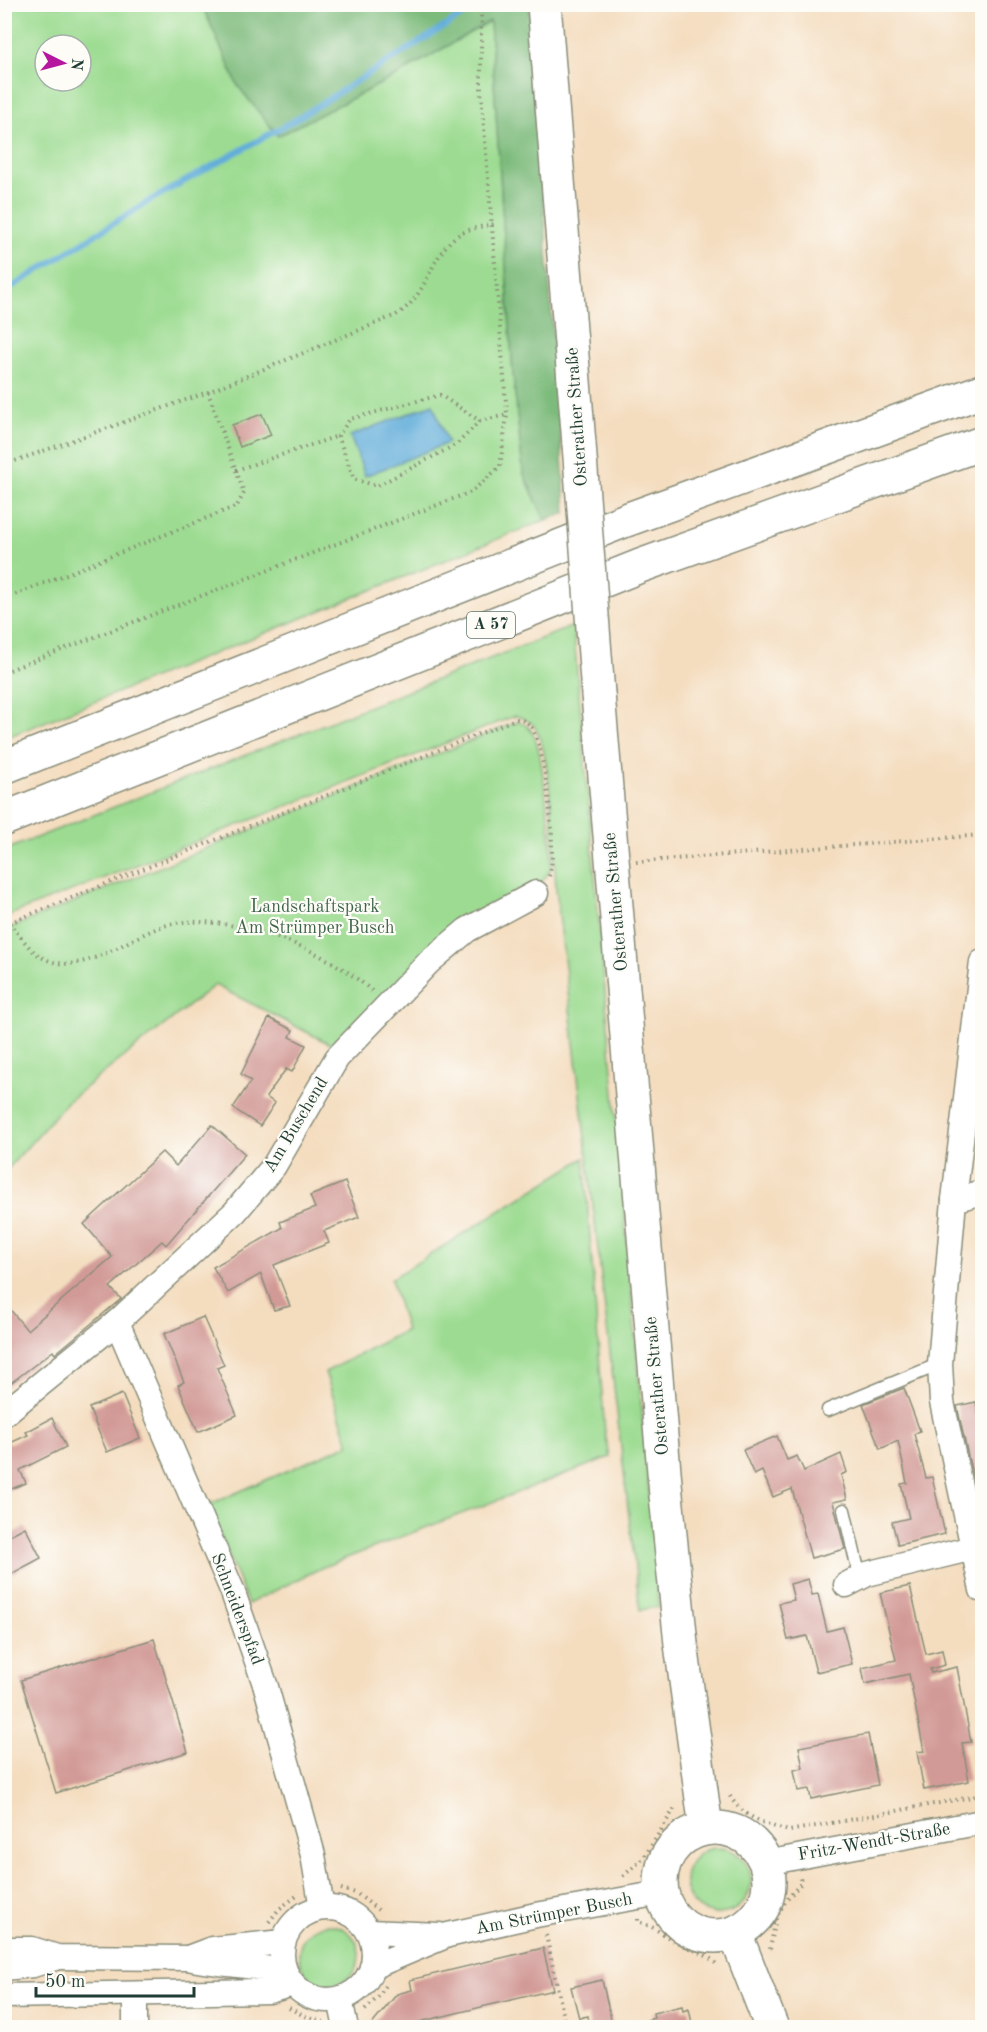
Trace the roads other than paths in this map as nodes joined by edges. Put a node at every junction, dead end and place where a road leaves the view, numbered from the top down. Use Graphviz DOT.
graph roads {
  1 [pos="544,4"];
  2 [pos="982,391"];
  3 [pos="982,443"];
  4 [pos="4,767"];
  5 [pos="4,819"];
  6 [pos="536,893"];
  7 [pos="982,963"];
  8 [pos="982,1192"];
  9 [pos="954,1200"];
  10 [pos="117,1323"];
  11 [pos="940,1364"];
  12 [pos="828,1410"];
  13 [pos="4,1414"];
  14 [pos="844,1510"];
  15 [pos="973,1548"];
  16 [pos="853,1582"];
  17 [pos="982,1590"];
  18 [pos="703,1813"];
  19 [pos="982,1822"];
  20 [pos="766,1863"];
  21 [pos="661,1893"];
  22 [pos="320,1899"];
  23 [pos="369,1932"];
  24 [pos="735,1933"];
  25 [pos="273,1944"];
  26 [pos="395,1945"];
  27 [pos="4,1949"];
  28 [pos="57,1957"];
  29 [pos="188,1959"];
  30 [pos="372,1966"];
  31 [pos="4,1968"];
  32 [pos="288,1978"];
  33 [pos="135,1995"];
  34 [pos="4,1996"];
  35 [pos="344,2015"];
  36 [pos="135,2028"];
  37 [pos="772,2028"];
  1 -- 18 [label="main road, Osterather Straße, bridge"];
  2 -- 4 [label="main road, A 57"];
  3 -- 5 [label="main road, A 57"];
  6 -- 10 [label="street, Am Buschend"];
  7 -- 9 [label="street"];
  8 -- 9 [label="street"];
  9 -- 11 [label="street"];
  10 -- 13 [label="street, Am Buschend"];
  10 -- 22 [label="street, Schneiderspfad"];
  11 -- 12 [label="lane"];
  11 -- 15 [label="street"];
  14 -- 16 [label="lane"];
  15 -- 16 [label="street"];
  15 -- 17 [label="street"];
  18 -- 20 [label="main road"];
  18 -- 21 [label="main road"];
  19 -- 20 [label="street, Fritz-Wendt-Straße"];
  20 -- 24 [label="main road"];
  21 -- 24 [label="main road"];
  21 -- 26 [label="street, Am Strümper Busch"];
  22 -- 23 [label="street"];
  22 -- 25 [label="street"];
  23 -- 26 [label="street, Am Strümper Busch"];
  23 -- 30 [label="street"];
  24 -- 37 [label="main road"];
  25 -- 29 [label="street"];
  25 -- 32 [label="street"];
  26 -- 30 [label="street, Am Strümper Busch"];
  27 -- 28 [label="street"];
  28 -- 29 [label="street"];
  28 -- 31 [label="street"];
  29 -- 32 [label="street"];
  30 -- 35 [label="street"];
  32 -- 33 [label="street"];
  32 -- 35 [label="street"];
  33 -- 34 [label="street"];
  33 -- 36 [label="street"];
}
